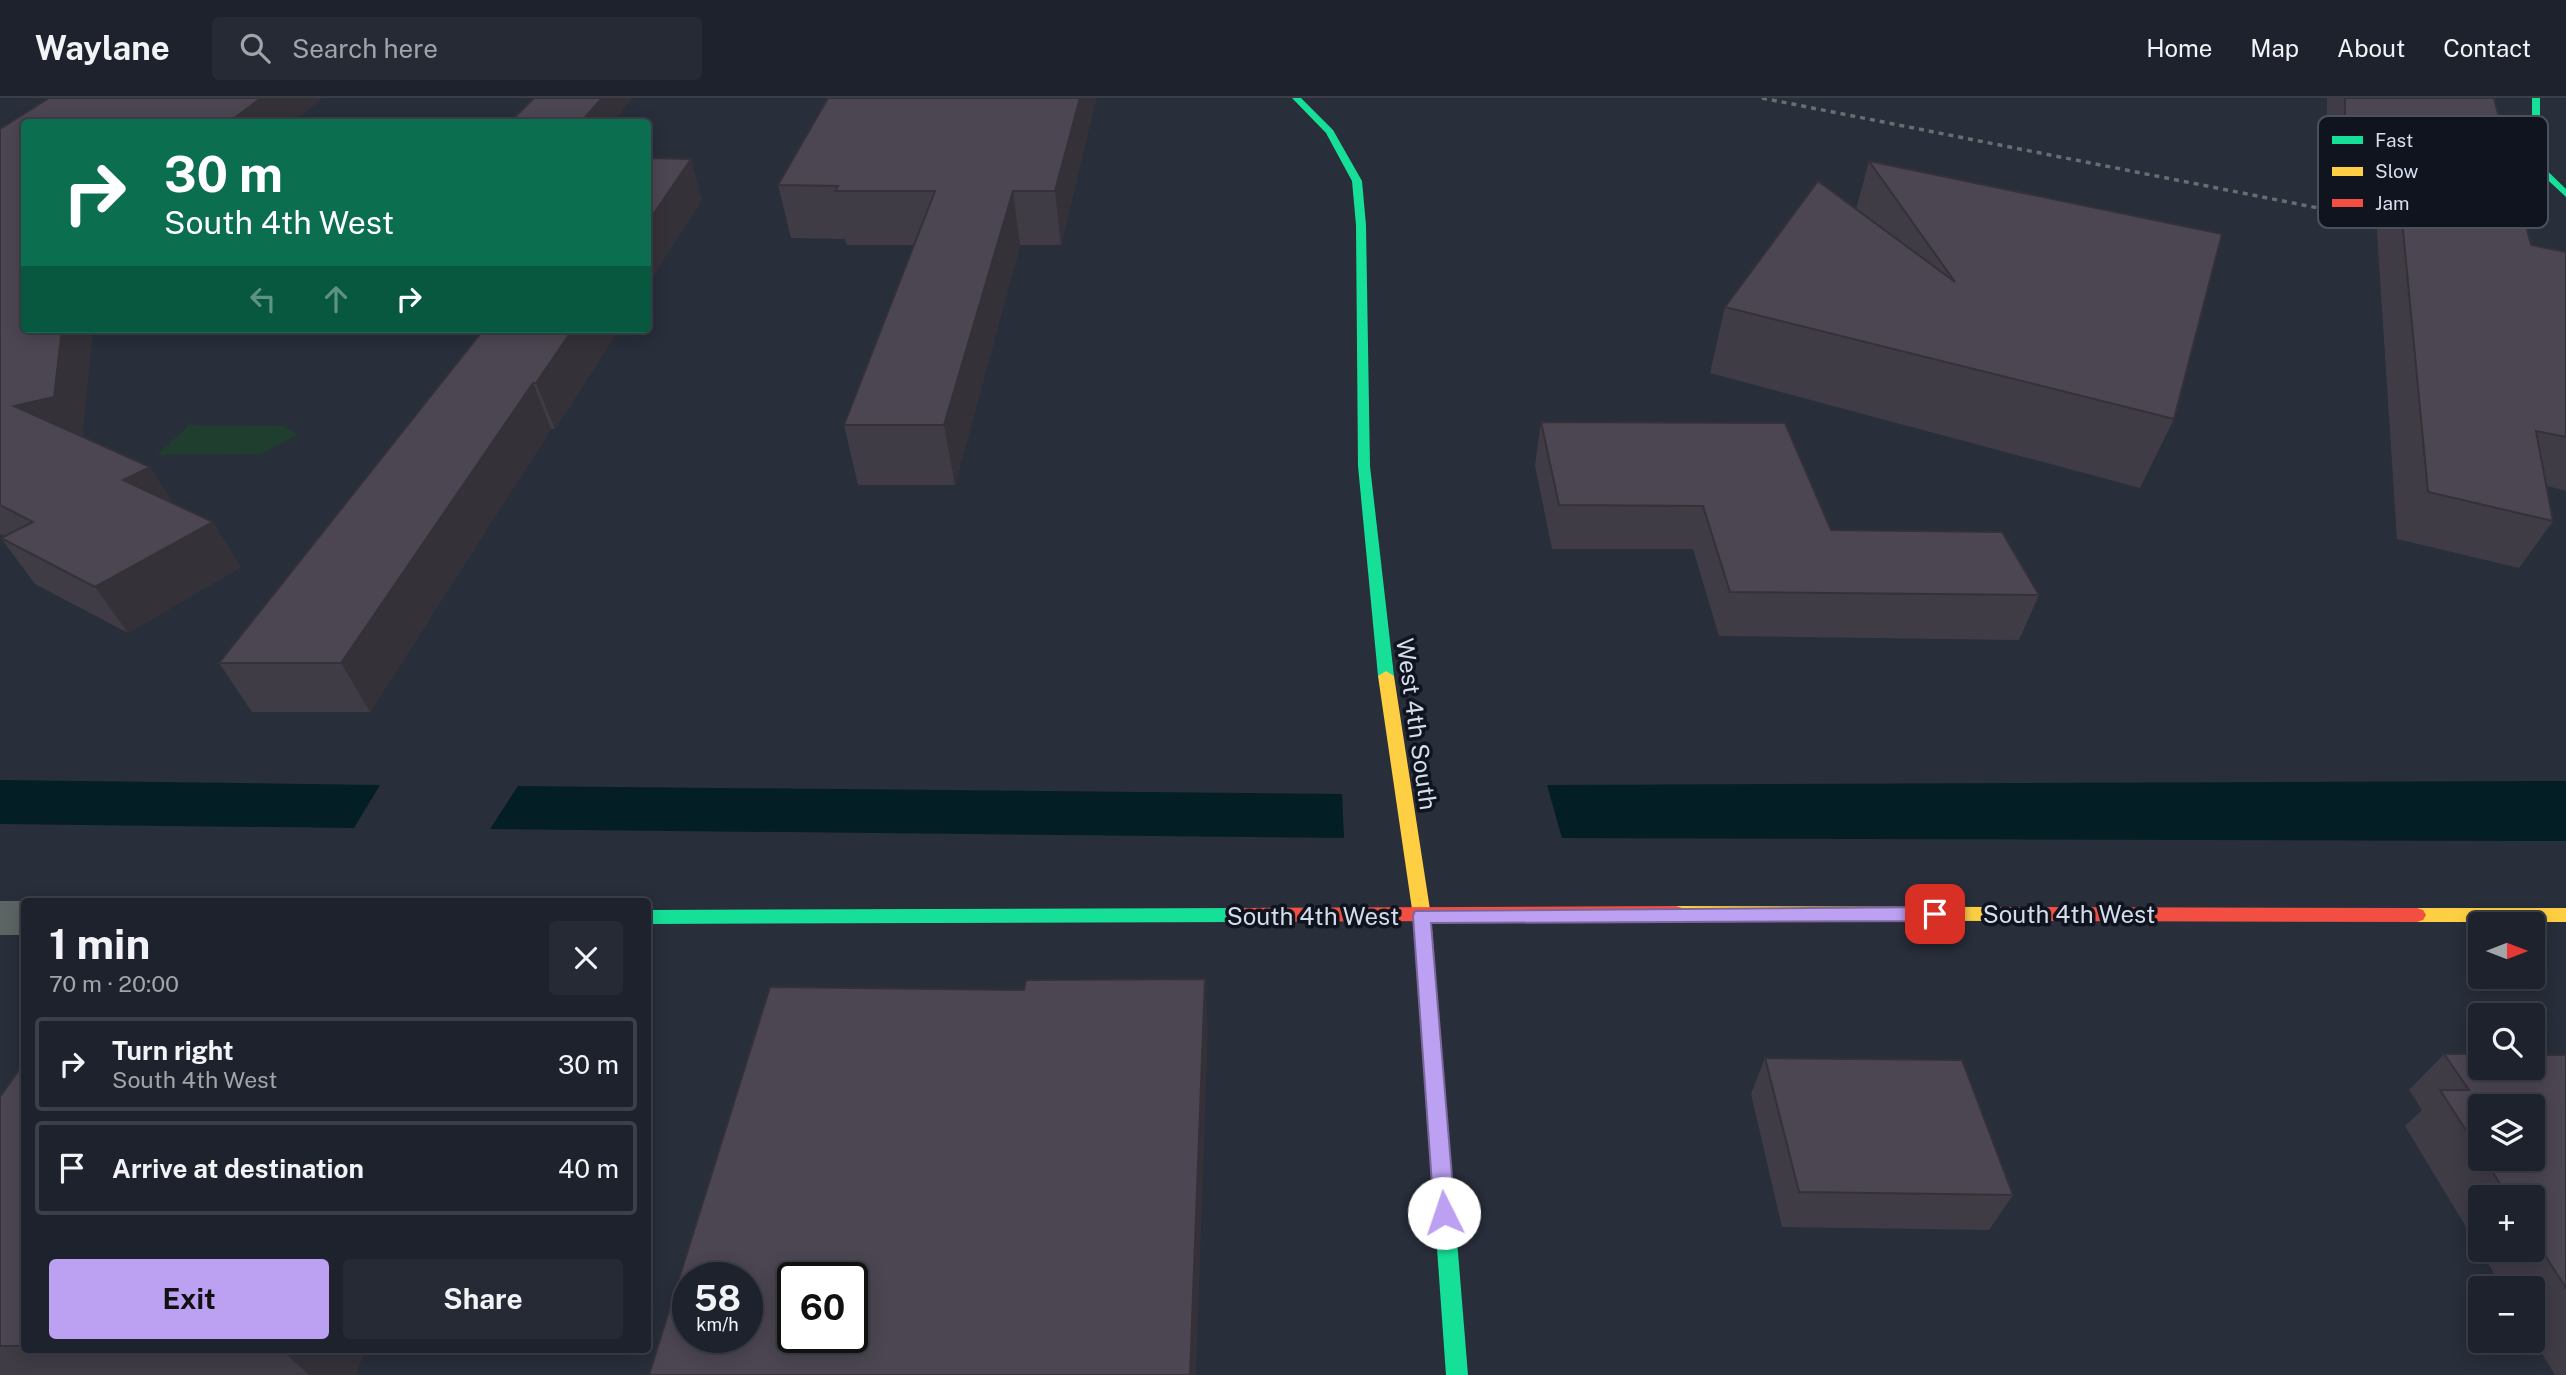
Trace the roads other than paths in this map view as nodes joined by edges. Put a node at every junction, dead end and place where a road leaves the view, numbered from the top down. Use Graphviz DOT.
graph roads {
  1 [pos="1296,98"];
  2 [pos="2536,98"];
  3 [pos="2536,116"];
  4 [pos="2548,176"];
  5 [pos="2566,194"];
  6 [pos="2566,915"];
  7 [pos="1422,916"];
  8 [pos="651,917"];
  9 [pos="0,918"];
  10 [pos="21,918"];
  11 [pos="1457,1375"];
  1 -- 7 [label="main road, West 4th South"];
  2 -- 3 [label="main road"];
  4 -- 5 [label="main road"];
  6 -- 7 [label="main road, South 4th West"];
  7 -- 8 [label="main road, South 4th West"];
  7 -- 11 [label="main road, West 4th South"];
  9 -- 10 [label="street"];
}
